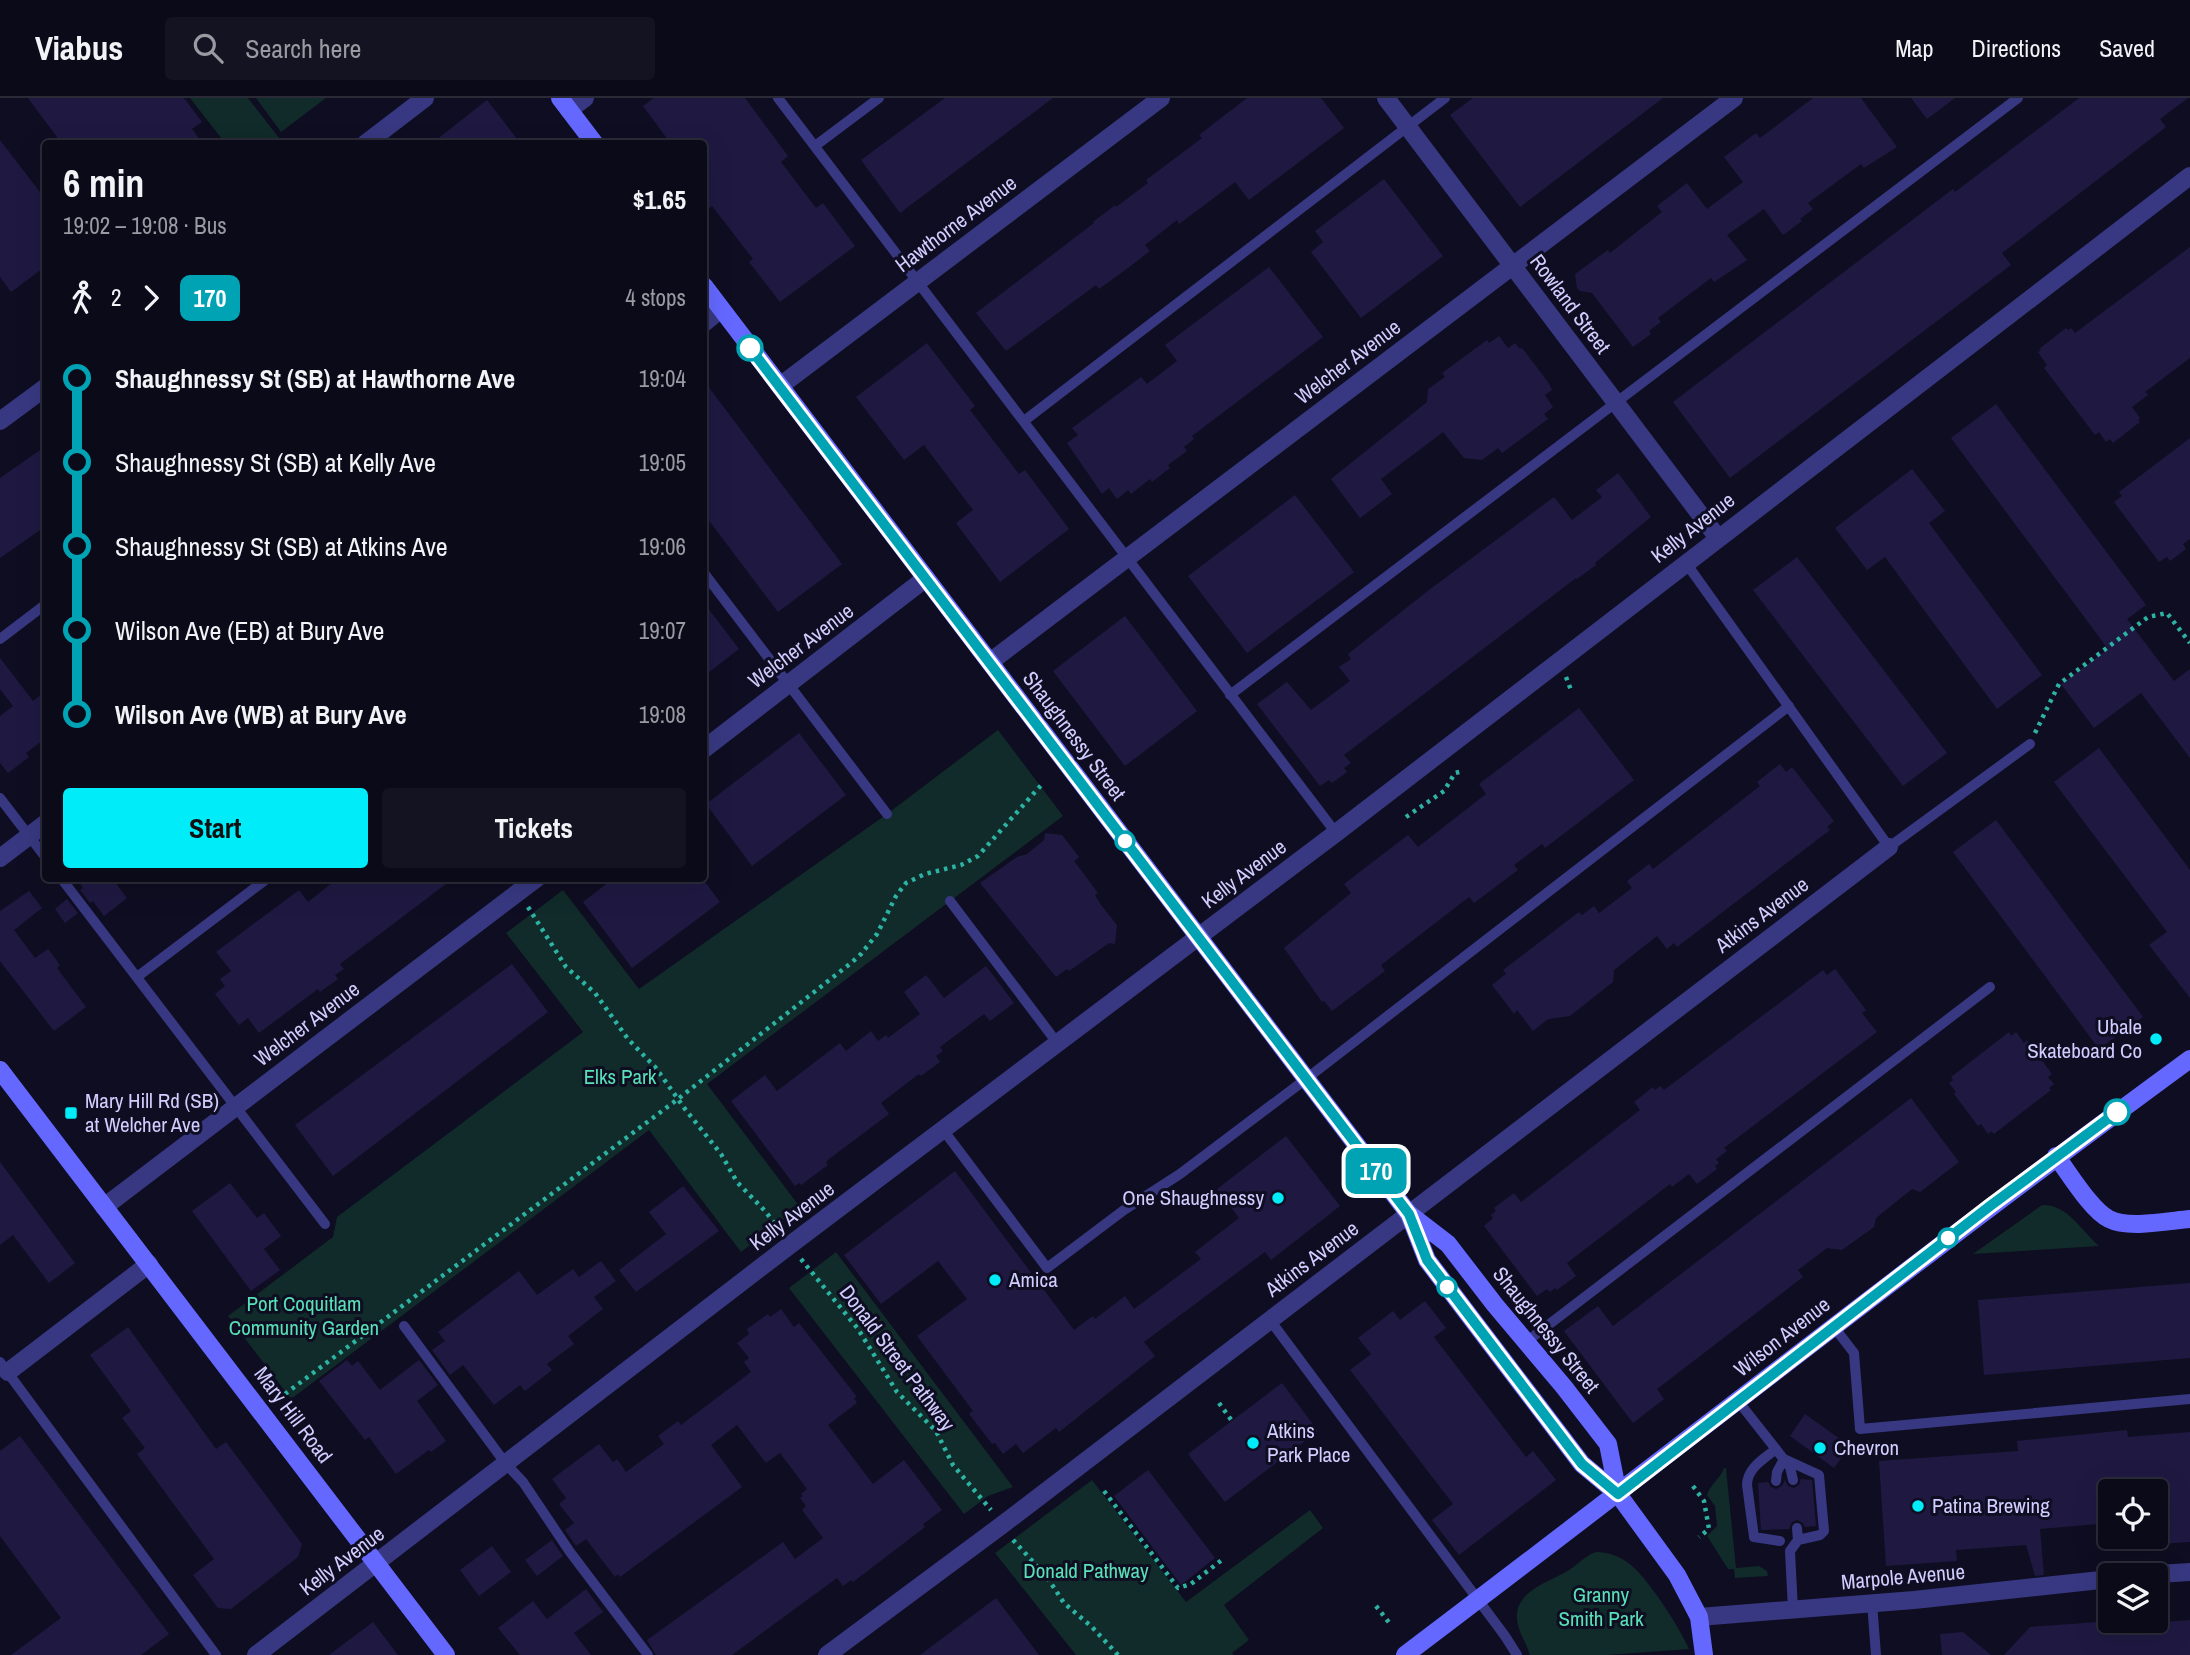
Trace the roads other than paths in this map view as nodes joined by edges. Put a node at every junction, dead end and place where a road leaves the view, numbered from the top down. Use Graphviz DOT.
graph roads {
  1 [pos="425,98"];
  2 [pos="584,98"];
  3 [pos="778,98"];
  4 [pos="878,98"];
  5 [pos="1161,98"];
  6 [pos="1386,98"];
  7 [pos="1445,98"];
  8 [pos="1734,98"];
  9 [pos="2018,98"];
  10 [pos="565,104"];
  11 [pos="1408,126"];
  12 [pos="373,140"];
  13 [pos="592,140"];
  14 [pos="815,146"];
  15 [pos="2190,176"];
  16 [pos="1513,266"];
  17 [pos="918,282"];
  18 [pos="707,290"];
  19 [pos="721,309"];
  20 [pos="707,321"];
  21 [pos="779,386"];
  22 [pos="42,390"];
  23 [pos="1615,402"];
  24 [pos="0,421"];
  25 [pos="1024,421"];
  26 [pos="1718,538"];
  27 [pos="1128,557"];
  28 [pos="1686,563"];
  29 [pos="707,577"];
  30 [pos="926,578"];
  31 [pos="42,607"];
  32 [pos="0,639"];
  33 [pos="990,662"];
  34 [pos="788,684"];
  35 [pos="1230,695"];
  36 [pos="1789,706"];
  37 [pos="2030,744"];
  38 [pos="707,747"];
  39 [pos="0,798"];
  40 [pos="887,814"];
  41 [pos="42,826"];
  42 [pos="1336,833"];
  43 [pos="29,836"];
  44 [pos="1889,847"];
  45 [pos="42,853"];
  46 [pos="0,858"];
  47 [pos="64,882"];
  48 [pos="263,882"];
  49 [pos="532,882"];
  50 [pos="950,901"];
  51 [pos="1198,937"];
  52 [pos="137,977"];
  53 [pos="1990,987"];
  54 [pos="1058,1044"];
  55 [pos="2190,1059"];
  56 [pos="0,1070"];
  57 [pos="1306,1079"];
  58 [pos="236,1106"];
  59 [pos="944,1131"];
  60 [pos="2056,1156"];
  61 [pos="104,1207"];
  62 [pos="1409,1214"];
  63 [pos="2190,1219"];
  64 [pos="325,1224"];
  65 [pos="149,1264"];
  66 [pos="1269,1320"];
  67 [pos="404,1325"];
  68 [pos="1833,1326"];
  69 [pos="1526,1342"];
  70 [pos="4,1367"];
  71 [pos="2190,1399"];
  72 [pos="1738,1401"];
  73 [pos="1776,1449"];
  74 [pos="1784,1459"];
  75 [pos="506,1464"];
  76 [pos="1793,1480"];
  77 [pos="1776,1481"];
  78 [pos="1618,1494"];
  79 [pos="1797,1528"];
  80 [pos="1798,1540"];
  81 [pos="1790,1551"];
  82 [pos="377,1563"];
  83 [pos="2190,1572"];
  84 [pos="2168,1573"];
  85 [pos="2098,1580"];
  86 [pos="1478,1600"];
  87 [pos="1872,1603"];
  88 [pos="1793,1610"];
  89 [pos="1699,1617"];
  90 [pos="216,1655"];
  91 [pos="256,1655"];
  92 [pos="446,1655"];
  93 [pos="648,1655"];
  94 [pos="827,1655"];
  95 [pos="1405,1655"];
  96 [pos="1517,1655"];
  97 [pos="1704,1655"];
  98 [pos="1876,1655"];
  1 -- 12 [label="street"];
  2 -- 10 [label="street"];
  3 -- 14 [label="lane"];
  4 -- 14 [label="lane"];
  5 -- 17 [label="street, Hawthorne Avenue"];
  6 -- 11 [label="street, Rowland Street"];
  7 -- 11 [label="lane"];
  8 -- 16 [label="street, Welcher Avenue"];
  9 -- 23 [label="lane"];
  10 -- 13 [label="main road"];
  11 -- 16 [label="street, Rowland Street"];
  11 -- 25 [label="lane"];
  14 -- 17 [label="lane"];
  15 -- 26 [label="street, Kelly Avenue"];
  16 -- 23 [label="street, Rowland Street"];
  16 -- 27 [label="street, Welcher Avenue"];
  17 -- 21 [label="street, Hawthorne Avenue"];
  17 -- 25 [label="lane"];
  18 -- 19 [label="main road, Shaughnessy Street"];
  19 -- 20 [label="street"];
  19 -- 21 [label="main road, Shaughnessy Street"];
  21 -- 30 [label="main road, Shaughnessy Street"];
  22 -- 24 [label="street"];
  23 -- 26 [label="street, Rowland Street"];
  23 -- 35 [label="lane"];
  25 -- 27 [label="lane"];
  26 -- 28 [label="street, Kelly Avenue"];
  27 -- 33 [label="street, Welcher Avenue"];
  27 -- 35 [label="lane"];
  28 -- 36 [label="lane"];
  28 -- 42 [label="street, Kelly Avenue"];
  29 -- 34 [label="lane"];
  30 -- 33 [label="main road, Shaughnessy Street"];
  30 -- 34 [label="street, Welcher Avenue"];
  31 -- 32 [label="lane"];
  33 -- 51 [label="main road, Shaughnessy Street"];
  34 -- 38 [label="street, Welcher Avenue"];
  34 -- 40 [label="lane"];
  35 -- 42 [label="lane"];
  36 -- 44 [label="lane"];
  36 -- 57 [label="lane"];
  37 -- 44 [label="lane"];
  39 -- 43 [label="lane"];
  41 -- 43 [label="street"];
  42 -- 51 [label="street, Kelly Avenue"];
  43 -- 45 [label="lane"];
  43 -- 46 [label="street"];
  44 -- 62 [label="street, Atkins Avenue"];
  47 -- 52 [label="lane"];
  48 -- 52 [label="lane"];
  49 -- 58 [label="street, Welcher Avenue"];
  50 -- 54 [label="lane"];
  51 -- 54 [label="street, Kelly Avenue"];
  51 -- 57 [label="main road, Shaughnessy Street"];
  52 -- 58 [label="lane"];
  53 -- 69 [label="lane"];
  54 -- 59 [label="street, Kelly Avenue"];
  55 -- 60 [label="main road, Wilson Avenue"];
  56 -- 61 [label="main road, Mary Hill Road"];
  57 -- 59 [label="lane"];
  57 -- 62 [label="main road, Shaughnessy Street"];
  58 -- 61 [label="street, Welcher Avenue"];
  58 -- 64 [label="lane"];
  59 -- 75 [label="street, Kelly Avenue"];
  60 -- 63 [label="main road"];
  60 -- 68 [label="main road, Wilson Avenue"];
  61 -- 65 [label="main road, Mary Hill Road"];
  62 -- 66 [label="street, Atkins Avenue"];
  62 -- 69 [label="main road, Shaughnessy Street"];
  62 -- 78 [label="main road, Shaughnessy Street"];
  65 -- 70 [label="street"];
  65 -- 82 [label="main road, Mary Hill Road"];
  66 -- 86 [label="lane"];
  66 -- 94 [label="street, Atkins Avenue"];
  67 -- 75 [label="lane"];
  68 -- 71 [label="lane"];
  68 -- 72 [label="main road, Wilson Avenue"];
  69 -- 78 [label="main road, Shaughnessy Street"];
  70 -- 90 [label="lane"];
  72 -- 73 [label="lane"];
  72 -- 78 [label="main road, Wilson Avenue"];
  73 -- 74 [label="lane"];
  73 -- 81 [label="lane"];
  74 -- 76 [label="lane"];
  74 -- 77 [label="lane"];
  74 -- 80 [label="lane"];
  75 -- 82 [label="street, Kelly Avenue"];
  75 -- 93 [label="lane"];
  78 -- 86 [label="main road, Wilson Avenue"];
  78 -- 89 [label="main road, Shaughnessy Street"];
  79 -- 80 [label="lane"];
  80 -- 81 [label="lane"];
  81 -- 88 [label="lane"];
  82 -- 91 [label="street, Kelly Avenue"];
  82 -- 92 [label="main road, Mary Hill Road"];
  83 -- 84 [label="street"];
  85 -- 87 [label="street, Marpole Avenue"];
  86 -- 95 [label="main road, Wilson Avenue"];
  86 -- 96 [label="lane"];
  87 -- 88 [label="street, Marpole Avenue"];
  87 -- 98 [label="lane"];
  88 -- 89 [label="street, Marpole Avenue"];
  89 -- 97 [label="main road, Shaughnessy Street"];
}
